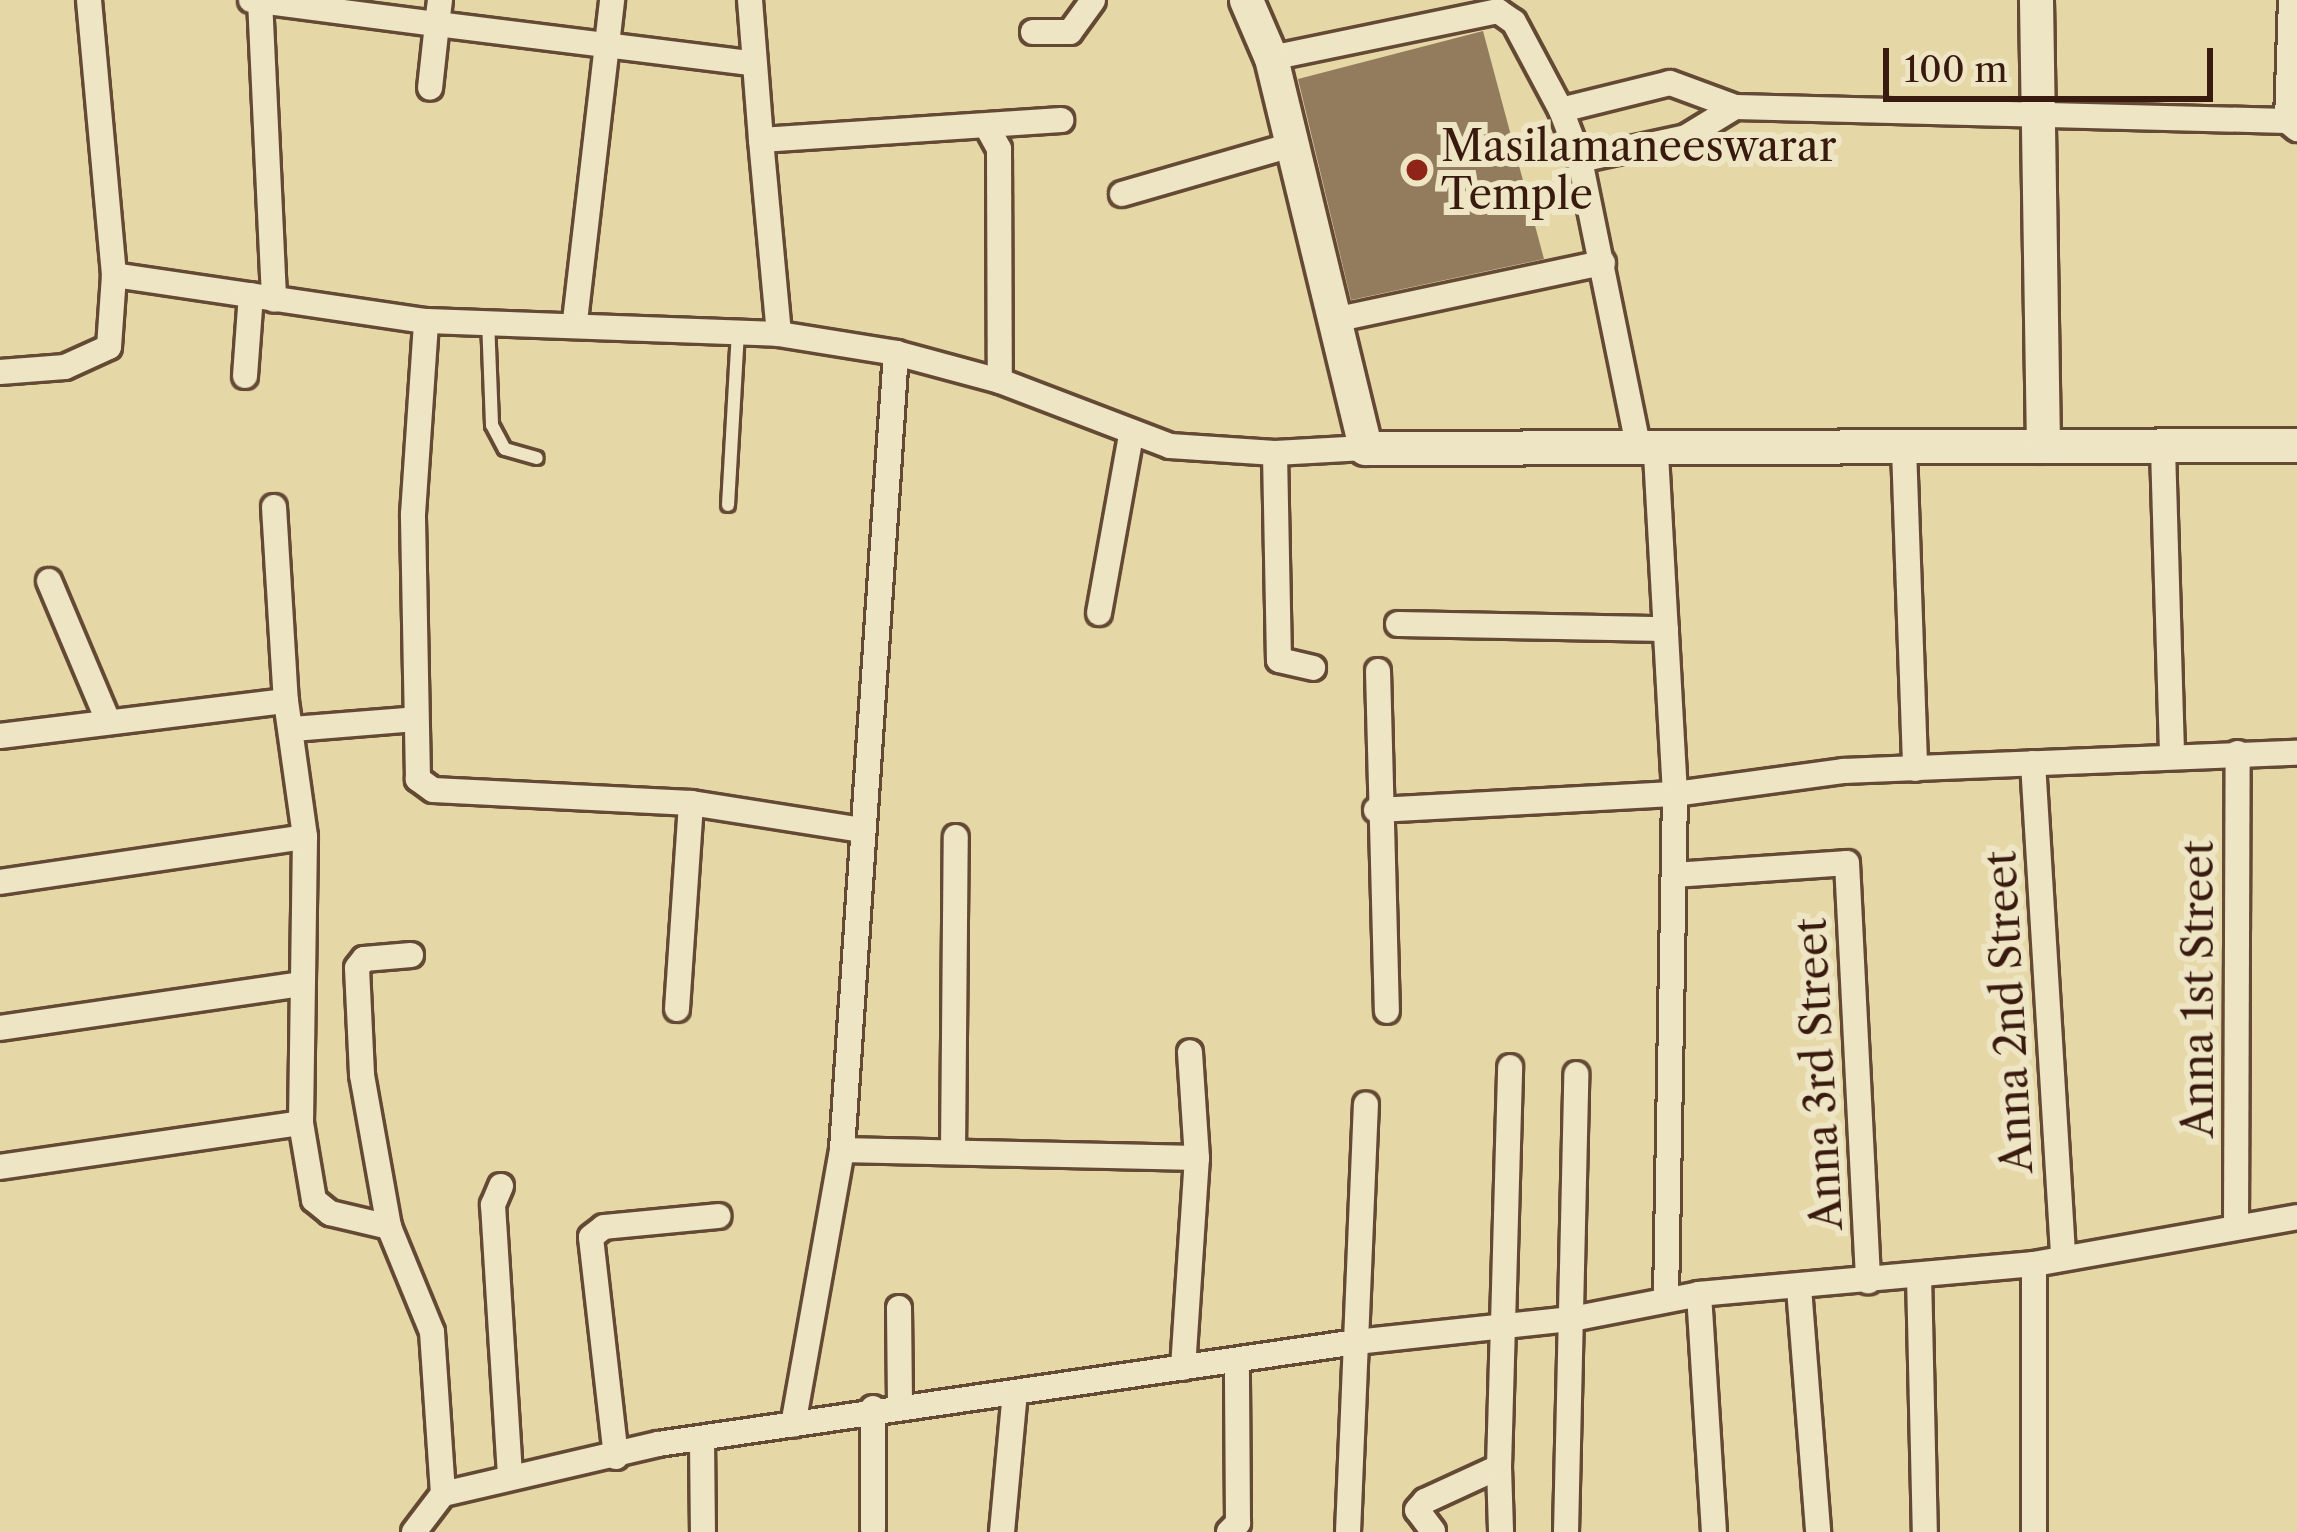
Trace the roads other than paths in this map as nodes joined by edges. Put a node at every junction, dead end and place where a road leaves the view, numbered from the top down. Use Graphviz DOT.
graph roads {
  1 [pos="89,0"];
  2 [pos="611,0"];
  3 [pos="750,0"];
  4 [pos="1093,0"];
  5 [pos="1246,0"];
  6 [pos="2036,0"];
  7 [pos="2291,0"];
  8 [pos="256,2"];
  9 [pos="438,12"];
  10 [pos="1033,32"];
  11 [pos="605,47"];
  12 [pos="1271,58"];
  13 [pos="749,63"];
  14 [pos="430,88"];
  15 [pos="1735,107"];
  16 [pos="1561,110"];
  17 [pos="2036,111"];
  18 [pos="1061,120"];
  19 [pos="2292,125"];
  20 [pos="987,127"];
  21 [pos="761,140"];
  22 [pos="1292,145"];
  23 [pos="1580,160"];
  24 [pos="1122,194"];
  25 [pos="1603,263"];
  26 [pos="114,275"];
  27 [pos="262,297"];
  28 [pos="426,320"];
  29 [pos="488,320"];
  30 [pos="1334,320"];
  31 [pos="575,321"];
  32 [pos="738,331"];
  33 [pos="779,334"];
  34 [pos="896,352"];
  35 [pos="0,372"];
  36 [pos="245,376"];
  37 [pos="1000,381"];
  38 [pos="1131,436"];
  39 [pos="2297,445"];
  40 [pos="2043,446"];
  41 [pos="1365,448"];
  42 [pos="1904,448"];
  43 [pos="2163,449"];
  44 [pos="1647,450"];
  45 [pos="1275,453"];
  46 [pos="537,458"];
  47 [pos="728,505"];
  48 [pos="274,507"];
  49 [pos="49,581"];
  50 [pos="1099,613"];
  51 [pos="1398,624"];
  52 [pos="1666,629"];
  53 [pos="1313,668"];
  54 [pos="1378,671"];
  55 [pos="286,700"];
  56 [pos="416,719"];
  57 [pos="108,721"];
  58 [pos="293,729"];
  59 [pos="0,736"];
  60 [pos="2172,753"];
  61 [pos="2238,753"];
  62 [pos="2297,753"];
  63 [pos="2033,763"];
  64 [pos="1915,769"];
  65 [pos="1675,794"];
  66 [pos="691,803"];
  67 [pos="1376,810"];
  68 [pos="862,830"];
  69 [pos="305,837"];
  70 [pos="956,837"];
  71 [pos="1675,875"];
  72 [pos="0,881"];
  73 [pos="411,955"];
  74 [pos="301,984"];
  75 [pos="677,1009"];
  76 [pos="1388,1011"];
  77 [pos="0,1028"];
  78 [pos="1190,1052"];
  79 [pos="1510,1067"];
  80 [pos="1576,1074"];
  81 [pos="1366,1104"];
  82 [pos="301,1123"];
  83 [pos="842,1150"];
  84 [pos="952,1152"];
  85 [pos="1197,1158"];
  86 [pos="0,1167"];
  87 [pos="501,1186"];
  88 [pos="718,1216"];
  89 [pos="2297,1217"];
  90 [pos="2236,1226"];
  91 [pos="389,1227"];
  92 [pos="2063,1256"];
  93 [pos="2034,1264"];
  94 [pos="1919,1276"];
  95 [pos="1868,1281"];
  96 [pos="1799,1288"];
  97 [pos="1699,1294"];
  98 [pos="1666,1299"];
  99 [pos="899,1308"];
  100 [pos="1572,1319"];
  101 [pos="1499,1323"];
  102 [pos="1356,1342"];
  103 [pos="1237,1360"];
  104 [pos="1183,1368"];
  105 [pos="1015,1393"];
  106 [pos="900,1405"];
  107 [pos="873,1408"];
  108 [pos="793,1425"];
  109 [pos="702,1440"];
  110 [pos="616,1456"];
  111 [pos="1499,1467"];
  112 [pos="510,1476"];
  113 [pos="443,1494"];
  114 [pos="873,1529"];
  115 [pos="1433,1531"];
  116 [pos="415,1532"];
  117 [pos="704,1532"];
  118 [pos="1002,1532"];
  119 [pos="1229,1532"];
  120 [pos="1348,1532"];
  121 [pos="1501,1532"];
  122 [pos="1566,1532"];
  123 [pos="1714,1532"];
  124 [pos="1818,1532"];
  125 [pos="1925,1532"];
  126 [pos="2035,1532"];
  1 -- 26 [label="street"];
  2 -- 11 [label="street"];
  3 -- 13 [label="street"];
  4 -- 10 [label="street"];
  5 -- 12 [label="street"];
  6 -- 17 [label="street"];
  7 -- 19 [label="street"];
  8 -- 9 [label="street"];
  8 -- 27 [label="street"];
  9 -- 11 [label="street"];
  9 -- 14 [label="street"];
  11 -- 13 [label="street"];
  11 -- 31 [label="street"];
  12 -- 16 [label="street"];
  12 -- 22 [label="street"];
  13 -- 21 [label="street"];
  15 -- 16 [label="street"];
  15 -- 17 [label="street"];
  15 -- 23 [label="street"];
  16 -- 23 [label="street"];
  17 -- 19 [label="street"];
  17 -- 40 [label="street"];
  18 -- 20 [label="street"];
  20 -- 21 [label="street"];
  20 -- 37 [label="street"];
  21 -- 33 [label="street"];
  22 -- 24 [label="street"];
  22 -- 30 [label="street"];
  23 -- 25 [label="street"];
  25 -- 30 [label="street"];
  25 -- 44 [label="street"];
  26 -- 27 [label="street"];
  26 -- 35 [label="street"];
  27 -- 28 [label="street"];
  27 -- 36 [label="street"];
  28 -- 29 [label="street"];
  28 -- 56 [label="street"];
  29 -- 31 [label="street"];
  29 -- 46 [label="lane"];
  30 -- 41 [label="street"];
  31 -- 32 [label="street"];
  32 -- 33 [label="street"];
  32 -- 47 [label="lane"];
  33 -- 34 [label="street"];
  34 -- 37 [label="street"];
  34 -- 68 [label="street"];
  37 -- 38 [label="street"];
  38 -- 45 [label="street"];
  38 -- 50 [label="street"];
  39 -- 43 [label="street"];
  40 -- 42 [label="street"];
  40 -- 43 [label="street"];
  41 -- 44 [label="street"];
  41 -- 45 [label="street"];
  42 -- 44 [label="street"];
  42 -- 64 [label="street"];
  43 -- 60 [label="street"];
  44 -- 52 [label="street"];
  45 -- 53 [label="street"];
  48 -- 55 [label="street"];
  49 -- 57 [label="street"];
  51 -- 52 [label="street"];
  52 -- 65 [label="street"];
  54 -- 67 [label="street"];
  55 -- 57 [label="street"];
  55 -- 58 [label="street"];
  56 -- 58 [label="street"];
  56 -- 66 [label="street"];
  57 -- 59 [label="street"];
  58 -- 69 [label="street"];
  60 -- 61 [label="street"];
  60 -- 63 [label="street"];
  61 -- 62 [label="street"];
  61 -- 90 [label="street, Anna 1st Street"];
  63 -- 64 [label="street"];
  63 -- 92 [label="street, Anna 2nd Street"];
  64 -- 65 [label="street"];
  65 -- 67 [label="street"];
  65 -- 71 [label="street"];
  66 -- 68 [label="street"];
  66 -- 75 [label="street"];
  67 -- 76 [label="street"];
  68 -- 83 [label="street"];
  69 -- 72 [label="street"];
  69 -- 74 [label="street"];
  70 -- 84 [label="street"];
  71 -- 95 [label="street, Anna 3rd Street"];
  71 -- 98 [label="street"];
  73 -- 91 [label="street"];
  74 -- 77 [label="street"];
  74 -- 82 [label="street"];
  78 -- 85 [label="street"];
  79 -- 101 [label="street"];
  80 -- 100 [label="street"];
  81 -- 102 [label="street"];
  82 -- 86 [label="street"];
  82 -- 91 [label="street"];
  83 -- 84 [label="street"];
  83 -- 108 [label="street"];
  84 -- 85 [label="street"];
  85 -- 104 [label="street"];
  87 -- 112 [label="street"];
  88 -- 110 [label="street"];
  89 -- 90 [label="street"];
  90 -- 92 [label="street"];
  91 -- 113 [label="street"];
  92 -- 93 [label="street"];
  93 -- 94 [label="street"];
  93 -- 126 [label="street"];
  94 -- 95 [label="street"];
  94 -- 125 [label="street"];
  95 -- 96 [label="street"];
  96 -- 97 [label="street"];
  96 -- 124 [label="street"];
  97 -- 98 [label="street"];
  97 -- 123 [label="street"];
  98 -- 100 [label="street"];
  99 -- 106 [label="street"];
  100 -- 101 [label="street"];
  100 -- 122 [label="street"];
  101 -- 102 [label="street"];
  101 -- 111 [label="street"];
  102 -- 103 [label="street"];
  102 -- 120 [label="street"];
  103 -- 104 [label="street"];
  103 -- 119 [label="street"];
  104 -- 105 [label="street"];
  105 -- 106 [label="street"];
  105 -- 118 [label="street"];
  106 -- 107 [label="street"];
  107 -- 108 [label="street"];
  107 -- 114 [label="street"];
  108 -- 109 [label="street"];
  109 -- 110 [label="street"];
  109 -- 117 [label="street"];
  110 -- 112 [label="street"];
  111 -- 115 [label="street"];
  111 -- 121 [label="street"];
  112 -- 113 [label="street"];
  113 -- 116 [label="street"];
}
